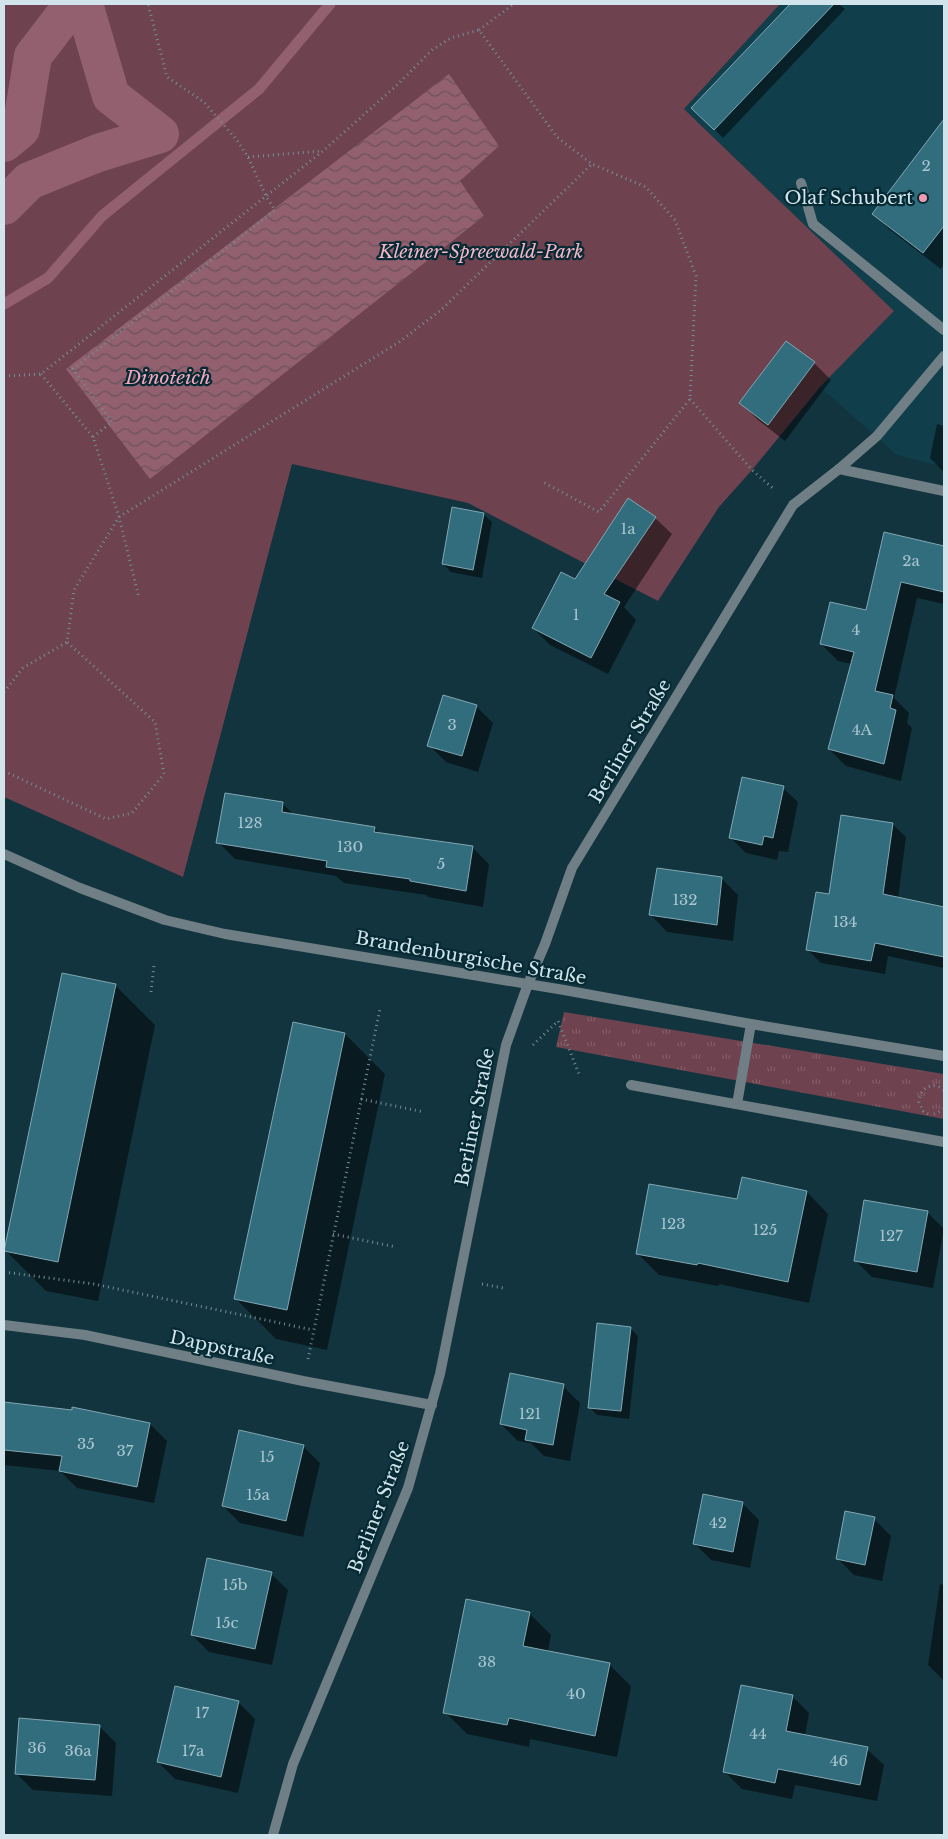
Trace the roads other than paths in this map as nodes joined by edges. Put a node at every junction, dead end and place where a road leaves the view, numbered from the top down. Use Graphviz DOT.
graph roads {
  1 [pos="801,182"];
  2 [pos="944,330"];
  3 [pos="944,358"];
  4 [pos="840,468"];
  5 [pos="944,491"];
  6 [pos="4,854"];
  7 [pos="528,984"];
  8 [pos="751,1024"];
  9 [pos="944,1056"];
  10 [pos="631,1085"];
  11 [pos="737,1104"];
  12 [pos="944,1142"];
  13 [pos="4,1325"];
  14 [pos="432,1405"];
  15 [pos="273,1835"];
  1 -- 2 [label="street"];
  3 -- 4 [label="street, Berliner Straße"];
  4 -- 5 [label="street"];
  4 -- 7 [label="street, Berliner Straße"];
  6 -- 7 [label="street, Brandenburgische Straße"];
  7 -- 8 [label="street, Brandenburgische Straße"];
  7 -- 14 [label="street, Berliner Straße"];
  8 -- 9 [label="street, Brandenburgische Straße"];
  8 -- 11 [label="street"];
  10 -- 11 [label="street"];
  11 -- 12 [label="street"];
  13 -- 14 [label="street, Dappstraße"];
  14 -- 15 [label="street, Berliner Straße"];
}
